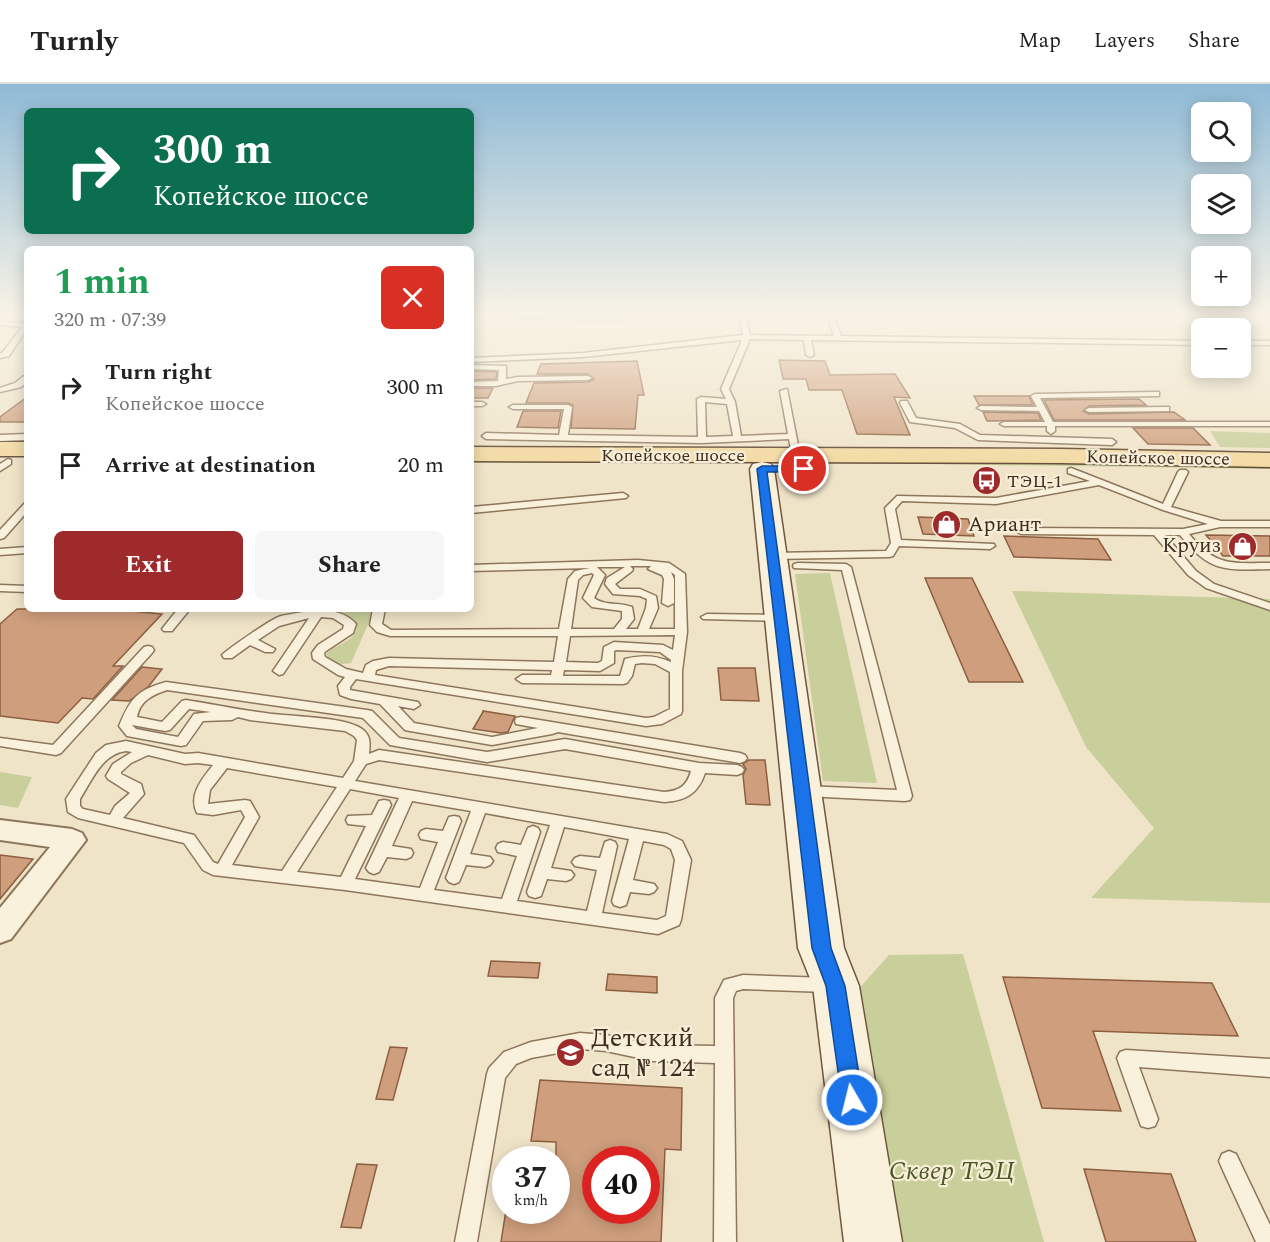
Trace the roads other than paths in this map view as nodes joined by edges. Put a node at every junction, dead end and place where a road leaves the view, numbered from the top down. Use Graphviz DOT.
graph roads {
  1 [pos="474,367"];
  2 [pos="734,367"];
  3 [pos="588,378"];
  4 [pos="24,380"];
  5 [pos="502,382"];
  6 [pos="474,384"];
  7 [pos="0,390"];
  8 [pos="784,391"];
  9 [pos="1076,394"];
  10 [pos="1156,394"];
  11 [pos="731,402"];
  12 [pos="904,403"];
  13 [pos="474,404"];
  14 [pos="482,404"];
  15 [pos="513,407"];
  16 [pos="981,408"];
  17 [pos="1042,409"];
  18 [pos="1166,409"];
  19 [pos="1089,410"];
  20 [pos="1004,424"];
  21 [pos="1270,424"];
  22 [pos="1051,425"];
  23 [pos="1102,425"];
  24 [pos="24,437"];
  25 [pos="736,437"];
  26 [pos="0,438"];
  27 [pos="563,438"];
  28 [pos="702,440"];
  29 [pos="1112,442"];
  30 [pos="479,445"];
  31 [pos="604,447"];
  32 [pos="778,454"];
  33 [pos="1061,456"];
  34 [pos="1270,460"];
  35 [pos="474,466"];
  36 [pos="1183,472"];
  37 [pos="1270,473"];
  38 [pos="1102,482"];
  39 [pos="623,496"];
  40 [pos="1166,508"];
  41 [pos="24,509"];
  42 [pos="474,510"];
  43 [pos="1220,524"];
  44 [pos="1270,524"];
  45 [pos="1020,531"];
  46 [pos="1157,532"];
  47 [pos="1183,532"];
  48 [pos="0,536"];
  49 [pos="896,543"];
  50 [pos="990,546"];
  51 [pos="24,550"];
  52 [pos="0,552"];
  53 [pos="785,561"];
  54 [pos="1270,566"];
  55 [pos="474,568"];
  56 [pos="628,569"];
  57 [pos="595,570"];
  58 [pos="0,588"];
  59 [pos="24,589"];
  60 [pos="668,603"];
  61 [pos="1270,607"];
  62 [pos="182,612"];
  63 [pos="291,612"];
  64 [pos="378,612"];
  65 [pos="317,615"];
  66 [pos="707,617"];
  67 [pos="781,618"];
  68 [pos="278,622"];
  69 [pos="168,629"];
  70 [pos="565,631"];
  71 [pos="617,632"];
  72 [pos="681,632"];
  73 [pos="642,633"];
  74 [pos="250,640"];
  75 [pos="269,649"];
  76 [pos="148,650"];
  77 [pos="228,655"];
  78 [pos="677,665"];
  79 [pos="279,671"];
  80 [pos="557,672"];
  81 [pos="353,675"];
  82 [pos="368,678"];
  83 [pos="522,679"];
  84 [pos="384,700"];
  85 [pos="414,705"];
  86 [pos="131,710"];
  87 [pos="257,716"];
  88 [pos="521,721"];
  89 [pos="562,728"];
  90 [pos="0,742"];
  91 [pos="147,751"];
  92 [pos="361,761"];
  93 [pos="224,763"];
  94 [pos="699,768"];
  95 [pos="345,784"];
  96 [pos="801,790"];
  97 [pos="408,795"];
  98 [pos="384,805"];
  99 [pos="480,807"];
  100 [pos="353,820"];
  101 [pos="114,821"];
  102 [pos="375,821"];
  103 [pos="453,821"];
  104 [pos="559,821"];
  105 [pos="0,830"];
  106 [pos="533,832"];
  107 [pos="426,835"];
  108 [pos="637,835"];
  109 [pos="447,837"];
  110 [pos="610,846"];
  111 [pos="503,848"];
  112 [pos="382,851"];
  113 [pos="527,851"];
  114 [pos="406,853"];
  115 [pos="461,859"];
  116 [pos="485,861"];
  117 [pos="580,862"];
  118 [pos="606,865"];
  119 [pos="374,868"];
  120 [pos="222,870"];
  121 [pos="542,873"];
  122 [pos="566,875"];
  123 [pos="285,878"];
  124 [pos="454,878"];
  125 [pos="345,884"];
  126 [pos="624,885"];
  127 [pos="649,888"];
  128 [pos="535,892"];
  129 [pos="425,894"];
  130 [pos="620,901"];
  131 [pos="508,905"];
  132 [pos="593,918"];
  133 [pos="0,930"];
  134 [pos="836,986"];
  135 [pos="724,1055"];
  136 [pos="1270,1068"];
  137 [pos="1148,1119"];
  138 [pos="1229,1161"];
  139 [pos="466,1242"];
  140 [pos="725,1242"];
  141 [pos="873,1242"];
  142 [pos="1267,1242"];
  1 -- 5 [label="lane"];
  2 -- 11 [label="lane"];
  3 -- 5 [label="lane"];
  4 -- 7 [label="lane"];
  5 -- 6 [label="lane"];
  8 -- 32 [label="lane"];
  9 -- 10 [label="lane"];
  9 -- 17 [label="lane"];
  9 -- 19 [label="lane"];
  11 -- 25 [label="lane"];
  11 -- 28 [label="lane"];
  12 -- 33 [label="lane"];
  13 -- 14 [label="lane"];
  15 -- 27 [label="lane"];
  16 -- 17 [label="lane"];
  17 -- 22 [label="lane"];
  18 -- 19 [label="lane"];
  19 -- 23 [label="lane"];
  20 -- 22 [label="lane"];
  21 -- 23 [label="lane"];
  22 -- 23 [label="lane"];
  22 -- 33 [label="lane"];
  24 -- 26 [label="lane"];
  25 -- 28 [label="lane"];
  25 -- 32 [label="lane"];
  27 -- 30 [label="lane"];
  27 -- 31 [label="lane"];
  28 -- 31 [label="lane"];
  29 -- 33 [label="lane"];
  30 -- 31 [label="main road, Копейское шоссе"];
  31 -- 32 [label="main road, Копейское шоссе"];
  32 -- 33 [label="main road, Копейское шоссе"];
  32 -- 33 [label="main road, Копейское шоссе"];
  32 -- 35 [label="main road, Копейское шоссе"];
  32 -- 53 [label="street"];
  33 -- 34 [label="main road, Копейское шоссе"];
  33 -- 36 [label="main road, Копейское шоссе"];
  33 -- 38 [label="lane"];
  36 -- 37 [label="main road, Копейское шоссе"];
  36 -- 40 [label="lane"];
  38 -- 40 [label="lane"];
  38 -- 49 [label="lane"];
  39 -- 42 [label="lane"];
  40 -- 43 [label="lane"];
  41 -- 48 [label="lane"];
  43 -- 44 [label="lane"];
  43 -- 47 [label="lane"];
  45 -- 46 [label="lane"];
  46 -- 47 [label="lane"];
  46 -- 61 [label="lane"];
  47 -- 54 [label="lane"];
  49 -- 50 [label="lane"];
  49 -- 53 [label="lane"];
  51 -- 52 [label="lane"];
  53 -- 67 [label="street"];
  53 -- 96 [label="lane"];
  55 -- 72 [label="lane"];
  56 -- 57 [label="lane"];
  56 -- 60 [label="lane"];
  56 -- 73 [label="lane"];
  57 -- 70 [label="lane"];
  57 -- 71 [label="lane"];
  58 -- 59 [label="lane"];
  62 -- 69 [label="lane"];
  63 -- 68 [label="lane"];
  64 -- 70 [label="lane"];
  65 -- 68 [label="lane"];
  65 -- 79 [label="lane"];
  65 -- 81 [label="lane"];
  66 -- 67 [label="lane"];
  67 -- 96 [label="street"];
  68 -- 74 [label="lane"];
  70 -- 71 [label="lane"];
  70 -- 80 [label="lane"];
  71 -- 73 [label="lane"];
  72 -- 73 [label="lane"];
  72 -- 78 [label="lane"];
  74 -- 75 [label="lane"];
  74 -- 77 [label="lane"];
  76 -- 90 [label="lane"];
  78 -- 80 [label="lane"];
  78 -- 80 [label="lane"];
  78 -- 82 [label="lane"];
  80 -- 82 [label="lane"];
  80 -- 83 [label="lane"];
  81 -- 82 [label="lane"];
  81 -- 84 [label="lane"];
  84 -- 85 [label="lane"];
  84 -- 89 [label="lane"];
  86 -- 87 [label="lane"];
  86 -- 87 [label="lane"];
  86 -- 94 [label="lane"];
  87 -- 92 [label="lane"];
  88 -- 89 [label="lane"];
  89 -- 94 [label="lane"];
  91 -- 93 [label="lane"];
  91 -- 101 [label="lane"];
  91 -- 101 [label="lane"];
  92 -- 94 [label="lane"];
  92 -- 95 [label="lane"];
  93 -- 95 [label="lane"];
  93 -- 120 [label="lane"];
  95 -- 97 [label="lane"];
  95 -- 123 [label="lane"];
  96 -- 134 [label="street"];
  97 -- 99 [label="lane"];
  97 -- 112 [label="lane"];
  98 -- 102 [label="lane"];
  99 -- 104 [label="lane"];
  99 -- 115 [label="lane"];
  100 -- 102 [label="lane"];
  101 -- 120 [label="lane"];
  102 -- 125 [label="lane"];
  103 -- 109 [label="lane"];
  104 -- 108 [label="lane"];
  104 -- 121 [label="lane"];
  105 -- 133 [label="street"];
  106 -- 113 [label="lane"];
  107 -- 109 [label="lane"];
  108 -- 126 [label="lane"];
  108 -- 132 [label="lane"];
  109 -- 129 [label="lane"];
  110 -- 118 [label="lane"];
  111 -- 113 [label="lane"];
  112 -- 114 [label="lane"];
  112 -- 119 [label="lane"];
  113 -- 131 [label="lane"];
  115 -- 116 [label="lane"];
  115 -- 124 [label="lane"];
  117 -- 118 [label="lane"];
  118 -- 132 [label="lane"];
  120 -- 123 [label="lane"];
  121 -- 122 [label="lane"];
  121 -- 128 [label="lane"];
  123 -- 125 [label="lane"];
  125 -- 129 [label="lane"];
  126 -- 127 [label="lane"];
  126 -- 130 [label="lane"];
  129 -- 131 [label="lane"];
  131 -- 132 [label="lane"];
  134 -- 135 [label="lane"];
  134 -- 141 [label="street"];
  135 -- 139 [label="lane"];
  135 -- 140 [label="lane"];
  136 -- 137 [label="lane"];
  138 -- 142 [label="lane"];
}
